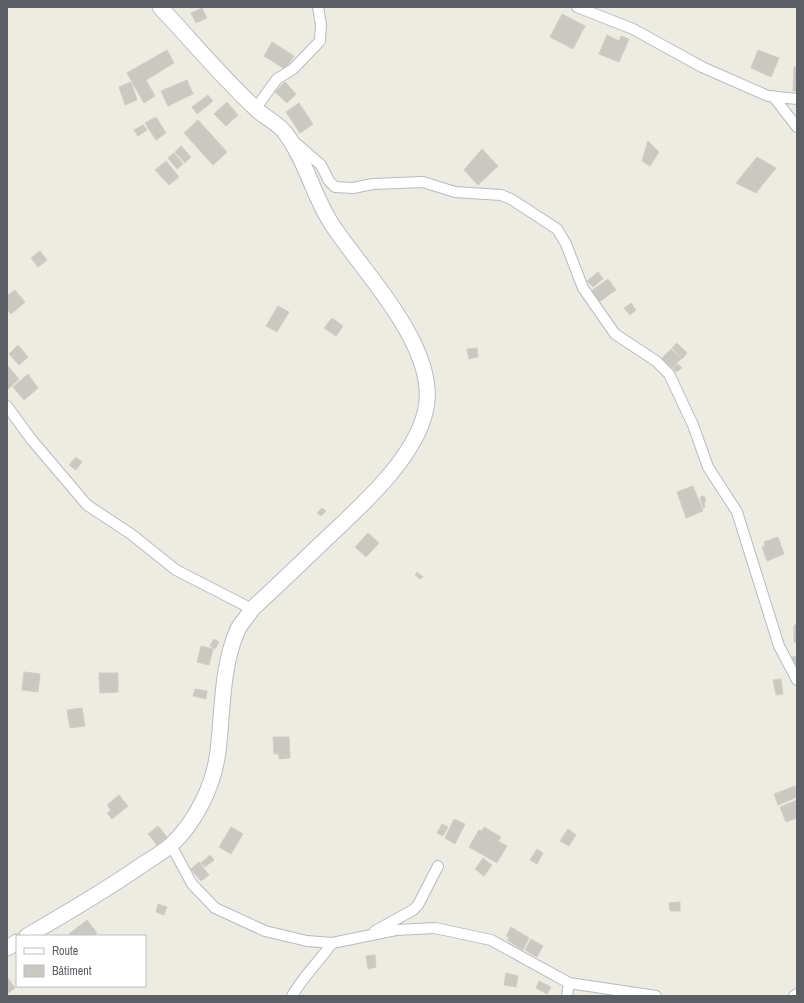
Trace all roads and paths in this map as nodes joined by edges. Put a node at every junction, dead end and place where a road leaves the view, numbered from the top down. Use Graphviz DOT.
graph roads {
  1 [pos="160,7"];
  2 [pos="318,7"];
  3 [pos="577,7"];
  4 [pos="773,96"];
  5 [pos="797,99"];
  6 [pos="255,108"];
  7 [pos="797,127"];
  8 [pos="286,132"];
  9 [pos="7,406"];
  10 [pos="252,609"];
  11 [pos="797,680"];
  12 [pos="171,845"];
  13 [pos="438,866"];
  14 [pos="370,934"];
  15 [pos="29,935"];
  16 [pos="16,943"];
  17 [pos="332,943"];
  18 [pos="7,948"];
  19 [pos="568,983"];
  20 [pos="797,994"];
  21 [pos="292,996"];
  22 [pos="567,996"];
  23 [pos="656,996"];
  24 [pos="794,996"];
  1 -- 6 [label="street"];
  2 -- 6 [label="street"];
  3 -- 4 [label="street"];
  4 -- 5 [label="street"];
  4 -- 7 [label="street"];
  6 -- 8 [label="street"];
  8 -- 10 [label="street"];
  8 -- 11 [label="street"];
  9 -- 10 [label="street"];
  10 -- 12 [label="street"];
  12 -- 15 [label="street"];
  12 -- 17 [label="street"];
  13 -- 14 [label="street"];
  14 -- 17 [label="street"];
  14 -- 19 [label="street"];
  16 -- 18 [label="street"];
  17 -- 21 [label="street"];
  19 -- 22 [label="street"];
  19 -- 23 [label="street"];
  20 -- 24 [label="street"];
}
